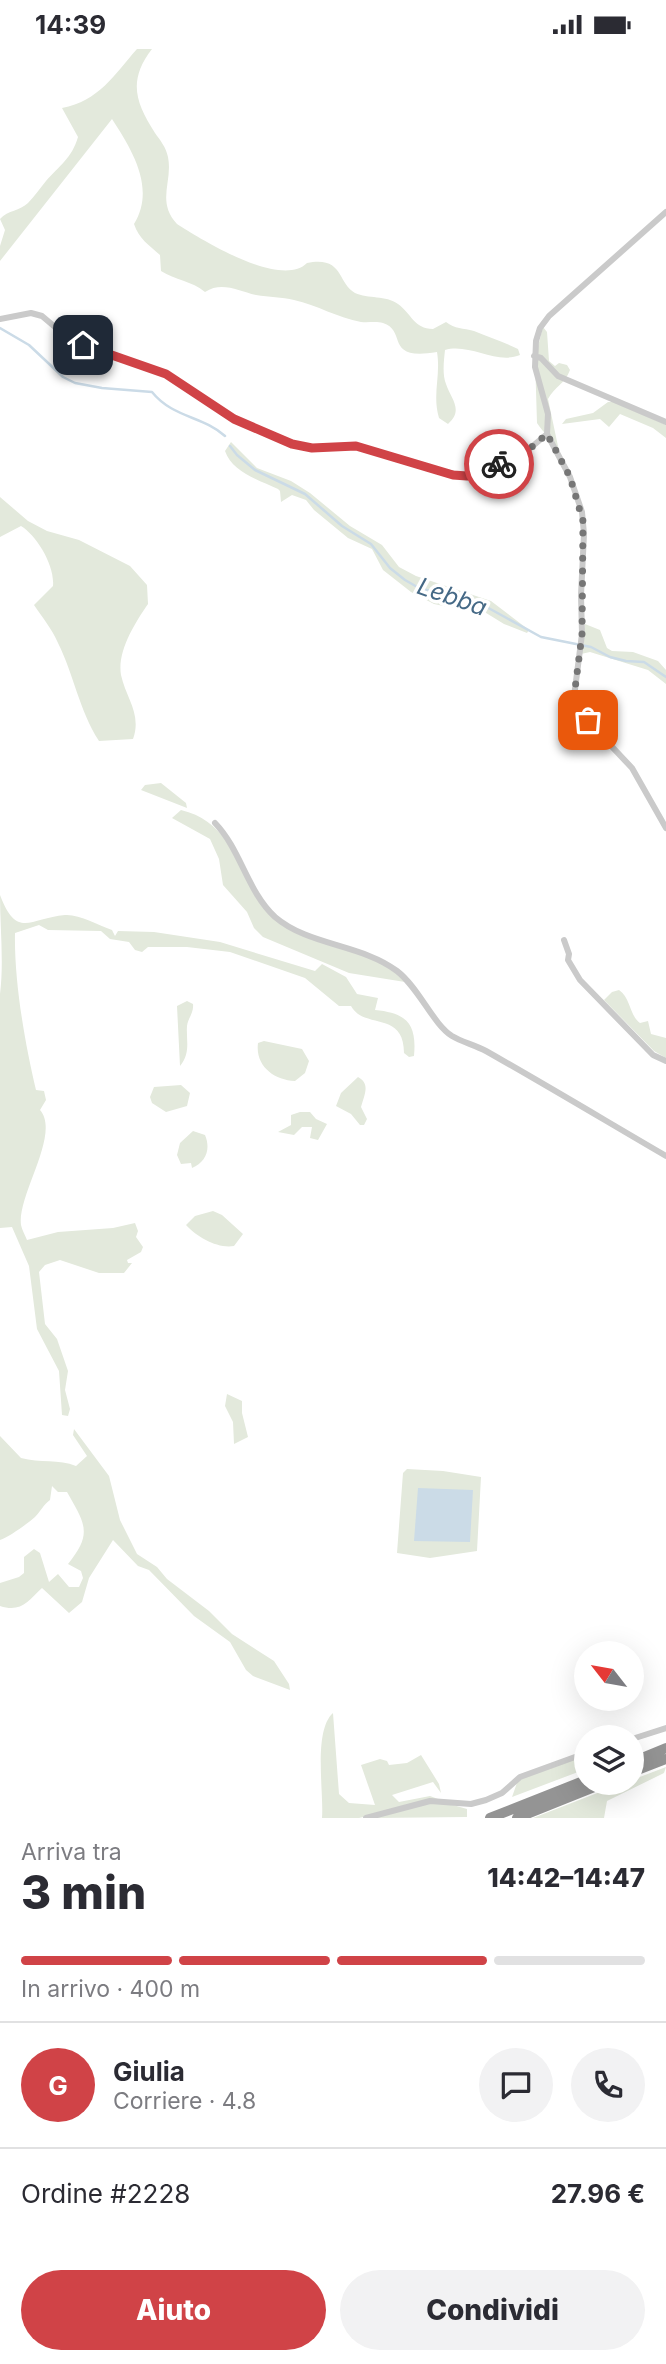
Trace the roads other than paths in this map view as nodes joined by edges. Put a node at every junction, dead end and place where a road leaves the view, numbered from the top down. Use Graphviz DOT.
graph roads {
  1 [pos="666,212"];
  2 [pos="0,319"];
  3 [pos="534,356"];
  4 [pos="666,422"];
  5 [pos="547,434"];
  6 [pos="215,823"];
  7 [pos="666,828"];
  8 [pos="564,940"];
  9 [pos="666,1061"];
  10 [pos="666,1156"];
  11 [pos="666,1728"];
  12 [pos="644,1735"];
  13 [pos="666,1748"];
  14 [pos="574,1757"];
  15 [pos="644,1757"];
  16 [pos="666,1759"];
  17 [pos="644,1767"];
  18 [pos="574,1785"];
  19 [pos="574,1795"];
  20 [pos="366,1818"];
  21 [pos="490,1818"];
  22 [pos="517,1818"];
  1 -- 3 [label="street"];
  2 -- 5 [label="street"];
  3 -- 4 [label="street"];
  3 -- 5 [label="street"];
  5 -- 7 [label="street"];
  6 -- 10 [label="street"];
  8 -- 9 [label="street"];
  11 -- 12 [label="street"];
  13 -- 15 [label="highway"];
  14 -- 20 [label="street"];
  16 -- 17 [label="highway"];
  18 -- 21 [label="highway"];
  19 -- 22 [label="highway"];
}
